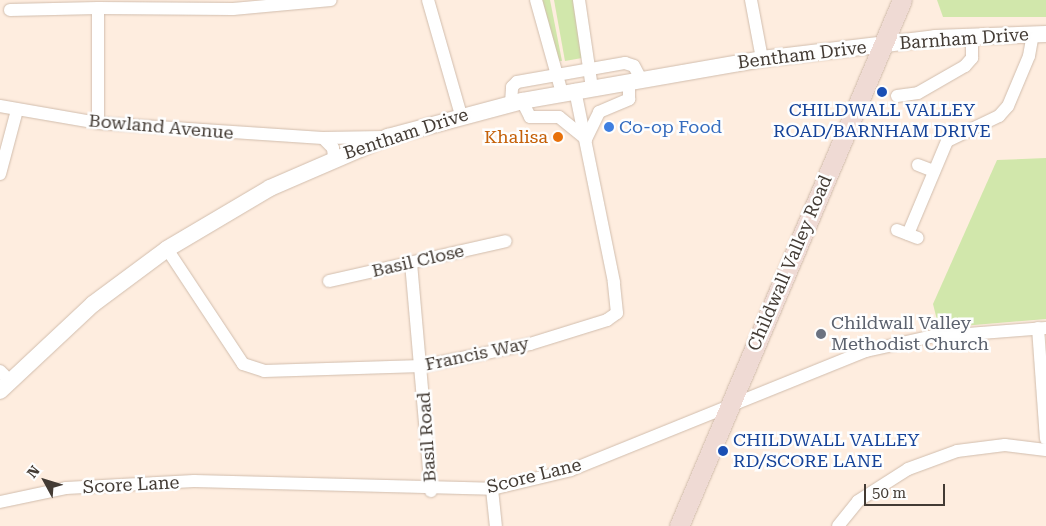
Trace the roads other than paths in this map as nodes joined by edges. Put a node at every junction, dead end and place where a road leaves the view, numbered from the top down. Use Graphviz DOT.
graph roads {
  1 [pos="331,0"];
  2 [pos="428,0"];
  3 [pos="536,0"];
  4 [pos="579,0"];
  5 [pos="751,0"];
  6 [pos="902,0"];
  7 [pos="98,8"];
  8 [pos="10,10"];
  9 [pos="1039,34"];
  10 [pos="972,35"];
  11 [pos="883,45"];
  12 [pos="762,59"];
  13 [pos="589,70"];
  14 [pos="556,75"];
  15 [pos="635,80"];
  16 [pos="592,88"];
  17 [pos="568,92"];
  18 [pos="898,96"];
  19 [pos="516,102"];
  20 [pos="0,106"];
  21 [pos="17,110"];
  22 [pos="461,115"];
  23 [pos="98,123"];
  24 [pos="388,137"];
  25 [pos="323,138"];
  26 [pos="586,139"];
  27 [pos="334,158"];
  28 [pos="918,165"];
  29 [pos="934,171"];
  30 [pos="0,174"];
  31 [pos="908,234"];
  32 [pos="506,240"];
  33 [pos="167,249"];
  34 [pos="411,263"];
  35 [pos="329,281"];
  36 [pos="1042,328"];
  37 [pos="422,366"];
  38 [pos="3,381"];
  39 [pos="733,402"];
  40 [pos="1046,439"];
  41 [pos="1046,450"];
  42 [pos="492,489"];
  43 [pos="431,491"];
  44 [pos="0,502"];
  45 [pos="496,526"];
  46 [pos="679,526"];
  47 [pos="838,526"];
  1 -- 7 [label="street"];
  2 -- 22 [label="street"];
  3 -- 14 [label="street, Francis Way"];
  4 -- 13 [label="street"];
  5 -- 12 [label="street"];
  6 -- 11 [label="main road, Childwall Valley Road"];
  7 -- 8 [label="street"];
  7 -- 23 [label="street"];
  9 -- 10 [label="street, Barnham Drive"];
  9 -- 29 [label="street"];
  10 -- 11 [label="street, Barnham Drive"];
  10 -- 18 [label="street"];
  11 -- 12 [label="street, Bentham Drive"];
  11 -- 39 [label="main road, Childwall Valley Road"];
  12 -- 15 [label="street, Bentham Drive"];
  13 -- 14 [label="street"];
  13 -- 15 [label="street"];
  13 -- 16 [label="street"];
  14 -- 17 [label="street, Francis Way"];
  14 -- 19 [label="street"];
  15 -- 16 [label="street, Bentham Drive"];
  15 -- 26 [label="street"];
  16 -- 17 [label="street, Bentham Drive"];
  17 -- 19 [label="street, Bentham Drive"];
  17 -- 26 [label="street, Francis Way"];
  19 -- 22 [label="street, Bentham Drive"];
  19 -- 26 [label="street"];
  20 -- 21 [label="street, Bowland Avenue"];
  21 -- 23 [label="street, Bowland Avenue"];
  21 -- 30 [label="street"];
  22 -- 24 [label="street, Bentham Drive"];
  23 -- 25 [label="street, Bowland Avenue"];
  24 -- 25 [label="street, Bowland Avenue"];
  24 -- 27 [label="street, Bentham Drive"];
  25 -- 27 [label="street"];
  26 -- 37 [label="street, Francis Way"];
  27 -- 33 [label="street, Bentham Drive"];
  28 -- 29 [label="street"];
  29 -- 31 [label="street"];
  32 -- 34 [label="street, Basil Close"];
  33 -- 37 [label="street, Francis Way"];
  33 -- 38 [label="street, Bentham Drive"];
  34 -- 35 [label="street, Basil Close"];
  34 -- 37 [label="street, Basil Road"];
  36 -- 39 [label="street, Score Lane"];
  36 -- 40 [label="street"];
  37 -- 43 [label="street, Basil Road"];
  39 -- 42 [label="street, Score Lane"];
  39 -- 46 [label="main road, Childwall Valley Road"];
  41 -- 47 [label="street"];
  42 -- 43 [label="street, Score Lane"];
  42 -- 45 [label="street"];
  43 -- 44 [label="street, Score Lane"];
}
